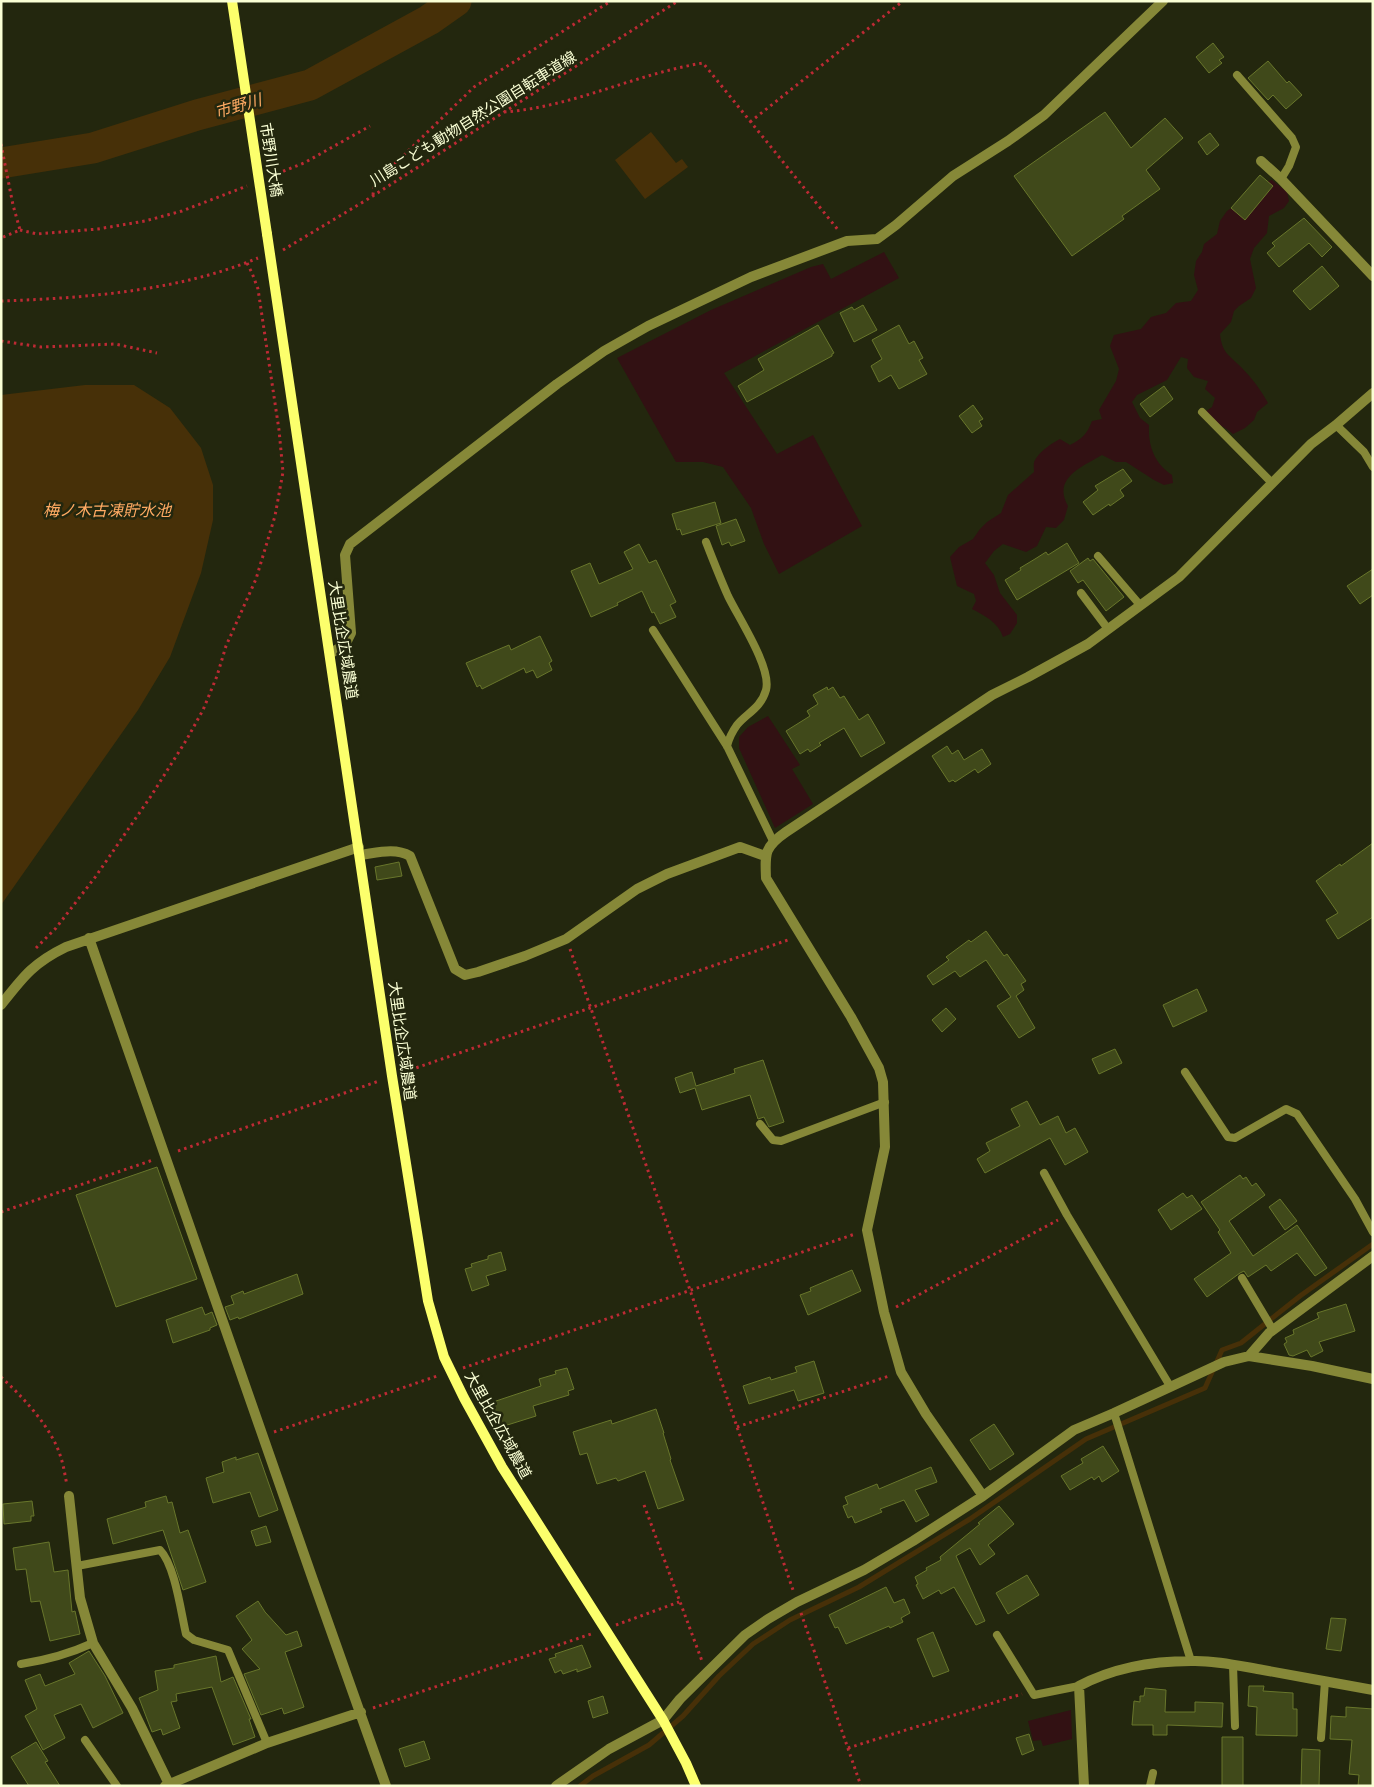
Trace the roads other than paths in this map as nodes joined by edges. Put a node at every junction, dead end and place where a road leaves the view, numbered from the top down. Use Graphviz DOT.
graph roads {
  1 [pos="232,1"];
  2 [pos="1163,1"];
  3 [pos="1237,74"];
  4 [pos="1262,161"];
  5 [pos="1281,179"];
  6 [pos="268,234"];
  7 [pos="1373,276"];
  8 [pos="1373,393"];
  9 [pos="1202,412"];
  10 [pos="1336,425"];
  11 [pos="1373,467"];
  12 [pos="1272,483"];
  13 [pos="706,542"];
  14 [pos="1098,556"];
  15 [pos="1081,593"];
  16 [pos="1140,605"];
  17 [pos="1108,629"];
  18 [pos="653,630"];
  19 [pos="330,654"];
  20 [pos="727,746"];
  21 [pos="773,841"];
  22 [pos="359,851"];
  23 [pos="765,856"];
  24 [pos="89,938"];
  25 [pos="1,1005"];
  26 [pos="1185,1072"];
  27 [pos="885,1102"];
  28 [pos="760,1124"];
  29 [pos="1044,1173"];
  30 [pos="1373,1232"];
  31 [pos="1373,1256"];
  32 [pos="1242,1278"];
  33 [pos="1273,1330"];
  34 [pos="1249,1356"];
  35 [pos="1373,1379"];
  36 [pos="1170,1386"];
  37 [pos="1114,1413"];
  38 [pos="69,1496"];
  39 [pos="983,1496"];
  40 [pos="77,1566"];
  41 [pos="997,1635"];
  42 [pos="93,1643"];
  43 [pos="1191,1660"];
  44 [pos="21,1664"];
  45 [pos="1233,1665"];
  46 [pos="1325,1681"];
  47 [pos="1079,1686"];
  48 [pos="1373,1690"];
  49 [pos="361,1712"];
  50 [pos="663,1720"];
  51 [pos="1235,1726"];
  52 [pos="1321,1738"];
  53 [pos="85,1740"];
  54 [pos="267,1743"];
  55 [pos="1153,1773"];
  56 [pos="167,1785"];
  57 [pos="117,1786"];
  58 [pos="386,1786"];
  59 [pos="556,1786"];
  60 [pos="696,1786"];
  61 [pos="1084,1786"];
  62 [pos="1150,1786"];
  1 -- 6 [label="street, 市野川大橋, bridge"];
  2 -- 19 [label="street"];
  3 -- 5 [label="lane"];
  4 -- 5 [label="street"];
  5 -- 7 [label="street"];
  6 -- 19 [label="street, 大里比企広域農道"];
  8 -- 10 [label="street"];
  9 -- 12 [label="lane"];
  10 -- 11 [label="lane"];
  10 -- 12 [label="street"];
  12 -- 16 [label="street"];
  13 -- 20 [label="lane"];
  14 -- 16 [label="lane"];
  15 -- 17 [label="lane"];
  16 -- 17 [label="street"];
  17 -- 21 [label="street"];
  18 -- 20 [label="lane"];
  19 -- 22 [label="street, 大里比企広域農道"];
  20 -- 21 [label="lane"];
  21 -- 23 [label="street"];
  22 -- 23 [label="street"];
  22 -- 24 [label="street"];
  22 -- 50 [label="street, 大里比企広域農道"];
  23 -- 27 [label="street"];
  24 -- 25 [label="street"];
  24 -- 49 [label="street"];
  26 -- 30 [label="lane"];
  27 -- 28 [label="lane"];
  27 -- 39 [label="street"];
  29 -- 36 [label="lane"];
  31 -- 33 [label="street"];
  32 -- 33 [label="lane"];
  33 -- 34 [label="street"];
  34 -- 35 [label="street"];
  34 -- 36 [label="street"];
  36 -- 37 [label="street"];
  37 -- 39 [label="street"];
  37 -- 43 [label="lane"];
  38 -- 40 [label="street"];
  39 -- 50 [label="street"];
  40 -- 42 [label="street"];
  40 -- 54 [label="lane"];
  41 -- 47 [label="lane"];
  42 -- 44 [label="lane"];
  42 -- 56 [label="street"];
  43 -- 45 [label="street"];
  43 -- 47 [label="street"];
  45 -- 46 [label="street"];
  45 -- 51 [label="lane"];
  46 -- 48 [label="street"];
  46 -- 52 [label="lane"];
  47 -- 61 [label="street"];
  49 -- 54 [label="street"];
  49 -- 58 [label="street"];
  50 -- 59 [label="street"];
  50 -- 60 [label="street, 大里比企広域農道"];
  53 -- 57 [label="lane"];
  54 -- 56 [label="street"];
  55 -- 62 [label="lane"];
}
